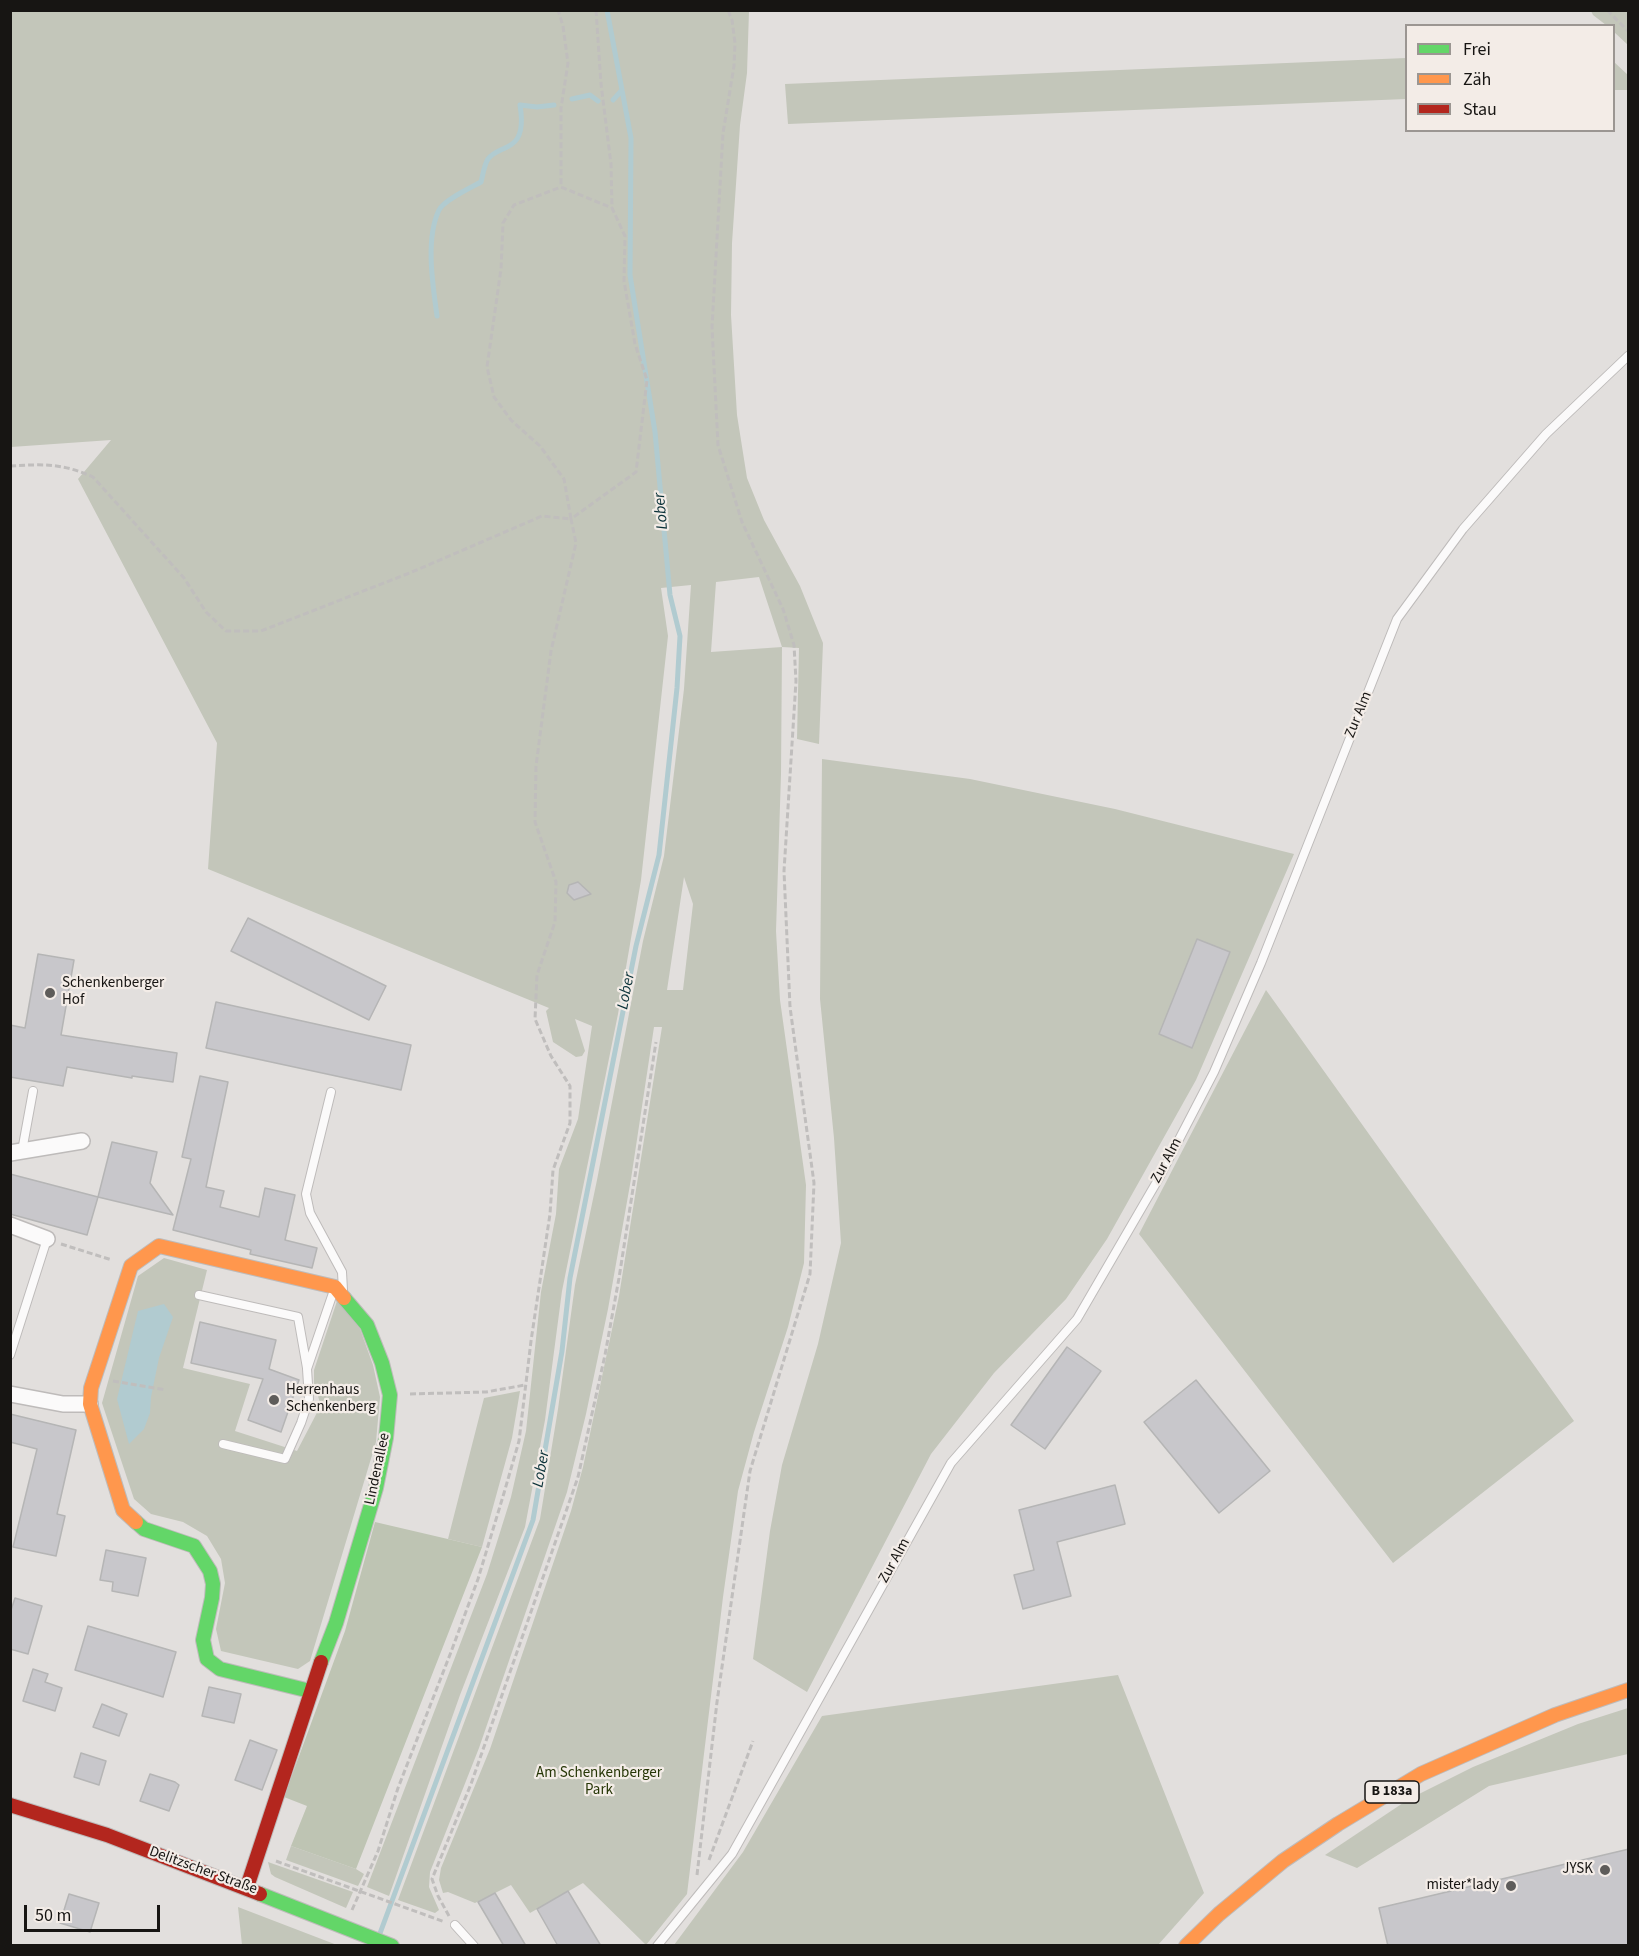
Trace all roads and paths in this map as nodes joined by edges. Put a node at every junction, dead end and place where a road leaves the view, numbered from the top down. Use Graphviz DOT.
graph roads {
  1 [pos="558,10"];
  2 [pos="597,10"];
  3 [pos="728,10"];
  4 [pos="1606,10"];
  5 [pos="1629,31"];
  6 [pos="561,188"];
  7 [pos="612,208"];
  8 [pos="1629,356"];
  9 [pos="10,465"];
  10 [pos="571,519"];
  11 [pos="656,1042"];
  12 [pos="33,1091"];
  13 [pos="331,1092"];
  14 [pos="82,1141"];
  15 [pos="16,1152"];
  16 [pos="10,1225"];
  17 [pos="47,1239"];
  18 [pos="131,1266"];
  19 [pos="339,1292"];
  20 [pos="200,1295"];
  21 [pos="10,1355"];
  22 [pos="307,1369"];
  23 [pos="113,1382"];
  24 [pos="525,1385"];
  25 [pos="166,1390"];
  26 [pos="10,1394"];
  27 [pos="390,1395"];
  28 [pos="90,1404"];
  29 [pos="223,1444"];
  30 [pos="1629,1690"];
  31 [pos="310,1691"];
  32 [pos="753,1741"];
  33 [pos="10,1805"];
  34 [pos="257,1857"];
  35 [pos="706,1867"];
  36 [pos="247,1887"];
  37 [pos="360,1891"];
  38 [pos="694,1898"];
  39 [pos="350,1915"];
  40 [pos="454,1925"];
  41 [pos="392,1946"];
  42 [pos="474,1946"];
  43 [pos="657,1946"];
  44 [pos="1186,1946"];
  1 -- 6 [label="path"];
  2 -- 7 [label="path"];
  3 -- 38 [label="path"];
  4 -- 5 [label="path"];
  6 -- 7 [label="path"];
  6 -- 10 [label="path"];
  7 -- 10 [label="path"];
  8 -- 38 [label="lane, Zur Alm"];
  9 -- 10 [label="path"];
  10 -- 24 [label="path"];
  11 -- 40 [label="path"];
  12 -- 15 [label="lane"];
  13 -- 19 [label="lane"];
  14 -- 15 [label="street"];
  16 -- 17 [label="street"];
  17 -- 18 [label="path"];
  17 -- 21 [label="lane"];
  18 -- 19 [label="street"];
  18 -- 28 [label="street"];
  19 -- 22 [label="lane"];
  19 -- 27 [label="street, Lindenallee"];
  20 -- 22 [label="lane"];
  22 -- 29 [label="lane"];
  23 -- 25 [label="path"];
  24 -- 27 [label="path"];
  24 -- 37 [label="path"];
  26 -- 28 [label="street"];
  27 -- 31 [label="street, Lindenallee"];
  28 -- 31 [label="street"];
  30 -- 44 [label="street, B 183a"];
  31 -- 34 [label="street, Lindenallee"];
  32 -- 35 [label="path"];
  33 -- 36 [label="street, Delitzscher Straße"];
  34 -- 36 [label="street, Lindenallee"];
  34 -- 37 [label="path"];
  36 -- 41 [label="street, Delitzscher Straße"];
  37 -- 39 [label="path"];
  37 -- 40 [label="path"];
  38 -- 43 [label="lane, Zur Alm"];
  40 -- 42 [label="lane"];
}
